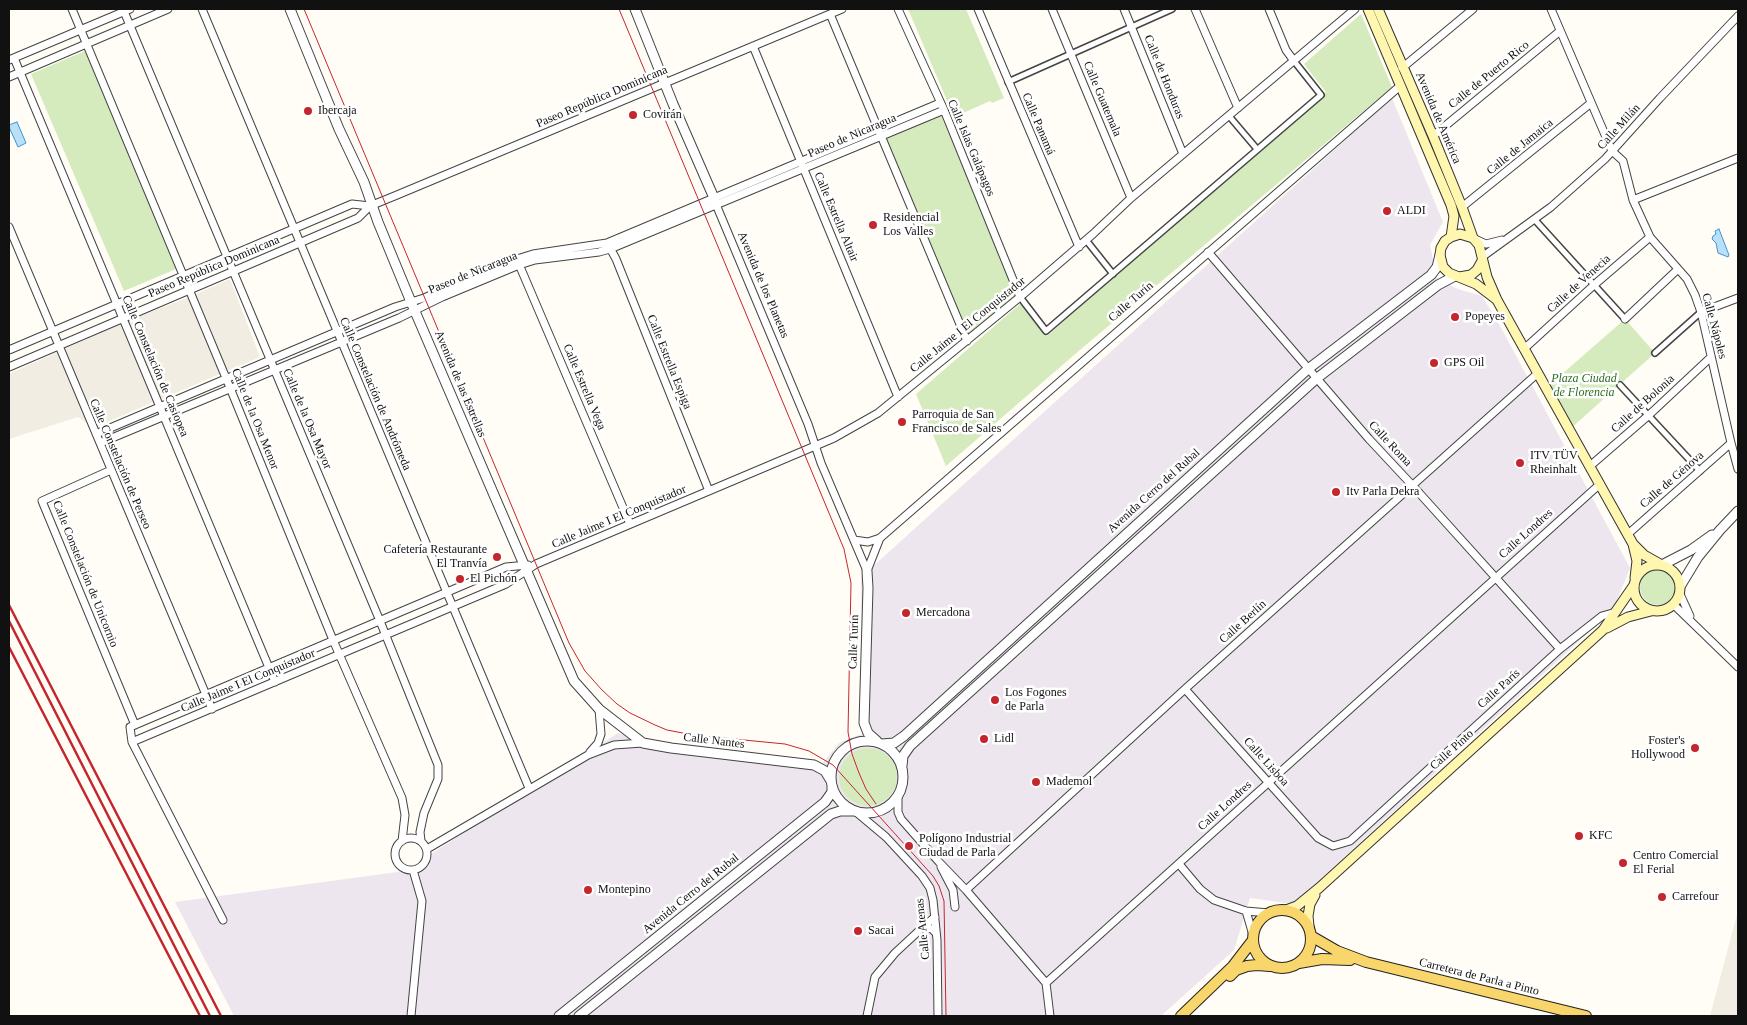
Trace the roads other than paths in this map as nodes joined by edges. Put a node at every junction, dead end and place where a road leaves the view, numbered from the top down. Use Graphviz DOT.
graph roads {
  1 [pos="72,9"];
  2 [pos="168,9"];
  3 [pos="202,9"];
  4 [pos="290,9"];
  5 [pos="635,9"];
  6 [pos="842,9"];
  7 [pos="898,9"];
  8 [pos="978,9"];
  9 [pos="1052,9"];
  10 [pos="1124,9"];
  11 [pos="1172,9"];
  12 [pos="1195,9"];
  13 [pos="1268,9"];
  14 [pos="1355,9"];
  15 [pos="1368,9"];
  16 [pos="1378,9"];
  17 [pos="1473,9"];
  18 [pos="1551,9"];
  19 [pos="126,10"];
  20 [pos="830,14"];
  21 [pos="1738,16"];
  22 [pos="130,25"];
  23 [pos="1132,27"];
  24 [pos="81,30"];
  25 [pos="1560,31"];
  26 [pos="86,44"];
  27 [pos="753,46"];
  28 [pos="1071,54"];
  29 [pos="12,59"];
  30 [pos="1294,61"];
  31 [pos="1402,68"];
  32 [pos="20,72"];
  33 [pos="9,77"];
  34 [pos="665,82"];
  35 [pos="1008,82"];
  36 [pos="1400,86"];
  37 [pos="940,103"];
  38 [pos="1591,103"];
  39 [pos="1238,108"];
  40 [pos="944,110"];
  41 [pos="1229,116"];
  42 [pos="880,133"];
  43 [pos="1433,136"];
  44 [pos="1257,149"];
  45 [pos="1612,151"];
  46 [pos="1183,154"];
  47 [pos="1737,161"];
  48 [pos="802,165"];
  49 [pos="1131,198"];
  50 [pos="1633,200"];
  51 [pos="714,201"];
  52 [pos="372,206"];
  53 [pos="1462,207"];
  54 [pos="1535,220"];
  55 [pos="9,227"];
  56 [pos="294,229"];
  57 [pos="1451,237"];
  58 [pos="1650,237"];
  59 [pos="1474,238"];
  60 [pos="1086,240"];
  61 [pos="1505,240"];
  62 [pos="300,243"];
  63 [pos="608,246"];
  64 [pos="1079,247"];
  65 [pos="1208,252"];
  66 [pos="1440,255"];
  67 [pos="227,258"];
  68 [pos="1482,259"];
  69 [pos="518,262"];
  70 [pos="1677,270"];
  71 [pos="233,271"];
  72 [pos="1113,274"];
  73 [pos="183,276"];
  74 [pos="1457,277"];
  75 [pos="1594,285"];
  76 [pos="189,290"];
  77 [pos="1020,297"];
  78 [pos="1738,298"];
  79 [pos="1497,300"];
  80 [pos="117,304"];
  81 [pos="413,306"];
  82 [pos="1701,312"];
  83 [pos="123,318"];
  84 [pos="1626,319"];
  85 [pos="337,331"];
  86 [pos="53,332"];
  87 [pos="967,340"];
  88 [pos="341,342"];
  89 [pos="59,346"];
  90 [pos="1524,348"];
  91 [pos="9,350"];
  92 [pos="1655,353"];
  93 [pos="1711,357"];
  94 [pos="270,360"];
  95 [pos="9,367"];
  96 [pos="1308,369"];
  97 [pos="274,370"];
  98 [pos="1538,373"];
  99 [pos="226,378"];
  100 [pos="1316,379"];
  101 [pos="1620,385"];
  102 [pos="230,389"];
  103 [pos="898,397"];
  104 [pos="160,408"];
  105 [pos="1648,415"];
  106 [pos="164,416"];
  107 [pos="96,434"];
  108 [pos="100,443"];
  109 [pos="1731,443"];
  110 [pos="815,447"];
  111 [pos="1590,466"];
  112 [pos="1738,469"];
  113 [pos="111,470"];
  114 [pos="1700,471"];
  115 [pos="1600,484"];
  116 [pos="1412,485"];
  117 [pos="709,491"];
  118 [pos="1738,511"];
  119 [pos="630,524"];
  120 [pos="1720,530"];
  121 [pos="1628,534"];
  122 [pos="880,538"];
  123 [pos="854,540"];
  124 [pos="1633,544"];
  125 [pos="1661,564"];
  126 [pos="525,568"];
  127 [pos="867,571"];
  128 [pos="1495,577"];
  129 [pos="1634,583"];
  130 [pos="1680,590"];
  131 [pos="446,593"];
  132 [pos="1674,605"];
  133 [pos="452,608"];
  134 [pos="1651,611"];
  135 [pos="1616,612"];
  136 [pos="380,621"];
  137 [pos="1698,627"];
  138 [pos="1603,630"];
  139 [pos="386,635"];
  140 [pos="334,640"];
  141 [pos="1560,649"];
  142 [pos="340,655"];
  143 [pos="1738,667"];
  144 [pos="268,668"];
  145 [pos="275,682"];
  146 [pos="1185,690"];
  147 [pos="206,695"];
  148 [pos="212,709"];
  149 [pos="599,709"];
  150 [pos="132,726"];
  151 [pos="132,742"];
  152 [pos="643,743"];
  153 [pos="881,743"];
  154 [pos="588,755"];
  155 [pos="902,766"];
  156 [pos="1268,782"];
  157 [pos="832,784"];
  158 [pos="529,788"];
  159 [pos="898,798"];
  160 [pos="854,811"];
  161 [pos="402,841"];
  162 [pos="421,841"];
  163 [pos="1334,846"];
  164 [pos="427,849"];
  165 [pos="939,862"];
  166 [pos="1179,864"];
  167 [pos="413,870"];
  168 [pos="1319,888"];
  169 [pos="966,890"];
  170 [pos="955,907"];
  171 [pos="1286,910"];
  172 [pos="1246,911"];
  173 [pos="1269,913"];
  174 [pos="935,917"];
  175 [pos="223,920"];
  176 [pos="923,927"];
  177 [pos="1310,932"];
  178 [pos="936,933"];
  179 [pos="1253,938"];
  180 [pos="1366,962"];
  181 [pos="1299,963"];
  182 [pos="1271,966"];
  183 [pos="1046,984"];
  184 [pos="1192,1006"];
  185 [pos="411,1016"];
  186 [pos="559,1016"];
  187 [pos="579,1016"];
  188 [pos="867,1016"];
  189 [pos="938,1016"];
  190 [pos="1050,1016"];
  191 [pos="1181,1016"];
  192 [pos="1586,1016"];
  1 -- 24 [label="street, Calle de la Osa Menor"];
  2 -- 22 [label="street"];
  3 -- 56 [label="street, Calle Constelación de Andrómeda"];
  4 -- 52 [label="street, Avenida de las Estrellas"];
  5 -- 34 [label="street, Avenida de los Planetas"];
  6 -- 20 [label="street, Paseo República Dominicana"];
  7 -- 37 [label="street, Calle Islas Galápagos"];
  8 -- 35 [label="street, Calle Panamá"];
  9 -- 28 [label="street, Calle Guatemala"];
  10 -- 23 [label="street, Calle de Honduras"];
  11 -- 23 [label="street"];
  12 -- 39 [label="street"];
  13 -- 30 [label="street"];
  14 -- 30 [label="street, Calle Jaime I El Conquistador"];
  15 -- 36 [label="main road, Avenida de América"];
  16 -- 31 [label="main road, Avenida de América"];
  17 -- 31 [label="street"];
  18 -- 25 [label="street, Calle Nápoles"];
  19 -- 22 [label="street, Calle de la Osa Mayor"];
  19 -- 24 [label="street"];
  20 -- 27 [label="street, Paseo República Dominicana"];
  20 -- 42 [label="street"];
  21 -- 45 [label="street, Calle Milán"];
  22 -- 26 [label="street"];
  22 -- 67 [label="street, Calle de la Osa Mayor"];
  23 -- 28 [label="street"];
  23 -- 46 [label="street, Calle de Honduras"];
  24 -- 26 [label="street, Calle de la Osa Menor"];
  24 -- 29 [label="street"];
  25 -- 38 [label="street, Calle Nápoles"];
  25 -- 43 [label="street, Calle de Puerto Rico"];
  26 -- 32 [label="street"];
  26 -- 73 [label="street, Calle de la Osa Menor"];
  27 -- 34 [label="street, Paseo República Dominicana"];
  27 -- 48 [label="street, Calle Estrella Altair"];
  28 -- 35 [label="street"];
  28 -- 49 [label="street, Calle Guatemala"];
  29 -- 32 [label="street, Calle Constelación de Casiopea"];
  30 -- 39 [label="street, Calle Jaime I El Conquistador"];
  30 -- 44 [label="street"];
  31 -- 43 [label="main road, Avenida de América"];
  32 -- 33 [label="street"];
  32 -- 80 [label="street, Calle Constelación de Casiopea"];
  34 -- 51 [label="street, Avenida de los Planetas"];
  34 -- 52 [label="street, Paseo República Dominicana"];
  35 -- 64 [label="street, Calle Panamá"];
  36 -- 57 [label="main road, Avenida de América"];
  36 -- 65 [label="street, Calle Turín"];
  37 -- 40 [label="street, Calle Islas Galápagos"];
  37 -- 42 [label="street, Paseo de Nicaragua"];
  38 -- 45 [label="street, Calle Nápoles"];
  38 -- 53 [label="street, Calle de Jamaica"];
  39 -- 41 [label="street, Calle Jaime I El Conquistador"];
  40 -- 42 [label="street, Paseo de Nicaragua"];
  40 -- 77 [label="street, Calle Islas Galápagos"];
  41 -- 44 [label="street"];
  41 -- 46 [label="street, Calle Jaime I El Conquistador"];
  42 -- 48 [label="street, Paseo de Nicaragua"];
  42 -- 87 [label="street"];
  43 -- 53 [label="main road, Avenida de América"];
  44 -- 72 [label="street"];
  45 -- 50 [label="street, Calle Nápoles"];
  45 -- 54 [label="street, Calle Milán"];
  46 -- 49 [label="street, Calle Jaime I El Conquistador"];
  47 -- 50 [label="street"];
  48 -- 51 [label="street, Paseo de Nicaragua"];
  48 -- 103 [label="street, Calle Estrella Altair"];
  49 -- 60 [label="street, Calle Jaime I El Conquistador"];
  50 -- 58 [label="street, Calle Nápoles"];
  51 -- 63 [label="street, Paseo de Nicaragua"];
  51 -- 110 [label="street, Avenida de los Planetas"];
  52 -- 56 [label="street, Paseo República Dominicana"];
  52 -- 62 [label="street, Paseo República Dominicana"];
  52 -- 81 [label="street, Avenida de las Estrellas"];
  53 -- 59 [label="main road, Avenida de América"];
  54 -- 61 [label="street, Calle Milán"];
  54 -- 75 [label="street"];
  55 -- 86 [label="street, Calle Constelación de Perseo"];
  56 -- 62 [label="street, Calle Constelación de Andrómeda"];
  56 -- 67 [label="street, Paseo República Dominicana"];
  57 -- 59 [label="main road"];
  57 -- 66 [label="main road"];
  58 -- 70 [label="street, Calle Nápoles"];
  58 -- 75 [label="street, Calle de Venecia"];
  59 -- 61 [label="street"];
  59 -- 68 [label="main road"];
  60 -- 64 [label="street, Calle Jaime I El Conquistador"];
  60 -- 72 [label="street"];
  61 -- 68 [label="street, Calle Milán"];
  62 -- 71 [label="street, Paseo República Dominicana"];
  62 -- 85 [label="street, Calle Constelación de Andrómeda"];
  63 -- 69 [label="street, Paseo de Nicaragua"];
  63 -- 117 [label="street, Calle Estrella Espiga"];
  64 -- 77 [label="street, Calle Jaime I El Conquistador"];
  65 -- 96 [label="street, Calle Roma"];
  65 -- 122 [label="street, Calle Turín"];
  66 -- 74 [label="main road"];
  66 -- 96 [label="street, Avenida Cerro del Rubal"];
  67 -- 71 [label="street, Calle de la Osa Mayor"];
  67 -- 73 [label="street, Paseo República Dominicana"];
  68 -- 74 [label="main road"];
  68 -- 79 [label="main road"];
  69 -- 81 [label="street, Paseo de Nicaragua"];
  69 -- 119 [label="street, Calle Estrella Vega"];
  70 -- 82 [label="street, Calle Nápoles"];
  70 -- 84 [label="street"];
  71 -- 76 [label="street, Paseo República Dominicana"];
  71 -- 94 [label="street, Calle de la Osa Mayor"];
  72 -- 77 [label="street"];
  73 -- 76 [label="street, Calle de la Osa Menor"];
  73 -- 80 [label="street, Paseo República Dominicana"];
  74 -- 79 [label="main road"];
  74 -- 100 [label="street, Avenida Cerro del Rubal"];
  75 -- 84 [label="street"];
  75 -- 90 [label="street, Calle de Venecia"];
  76 -- 83 [label="street, Paseo República Dominicana"];
  76 -- 99 [label="street, Calle de la Osa Menor"];
  77 -- 87 [label="street, Calle Jaime I El Conquistador"];
  78 -- 82 [label="street"];
  79 -- 90 [label="main road"];
  80 -- 83 [label="street, Calle Constelación de Casiopea"];
  80 -- 86 [label="street, Paseo República Dominicana"];
  81 -- 85 [label="street, Paseo de Nicaragua"];
  81 -- 88 [label="street, Paseo de Nicaragua"];
  81 -- 126 [label="street, Avenida de las Estrellas"];
  82 -- 92 [label="street"];
  82 -- 93 [label="street, Calle Nápoles"];
  83 -- 89 [label="street, Paseo República Dominicana"];
  83 -- 104 [label="street, Calle Constelación de Casiopea"];
  85 -- 88 [label="street, Calle Constelación de Andrómeda"];
  85 -- 94 [label="street, Paseo de Nicaragua"];
  86 -- 89 [label="street, Calle Constelación de Perseo"];
  86 -- 91 [label="street, Paseo República Dominicana"];
  87 -- 103 [label="street, Calle Jaime I El Conquistador"];
  88 -- 97 [label="street, Paseo de Nicaragua"];
  88 -- 131 [label="street, Calle Constelación de Andrómeda"];
  89 -- 95 [label="street, Paseo República Dominicana"];
  89 -- 107 [label="street, Calle Constelación de Perseo"];
  90 -- 98 [label="main road"];
  93 -- 105 [label="street, Calle de Bolonia"];
  93 -- 109 [label="street, Calle Nápoles"];
  94 -- 97 [label="street, Calle de la Osa Mayor"];
  94 -- 99 [label="street, Paseo de Nicaragua"];
  96 -- 100 [label="street, Calle Roma"];
  96 -- 153 [label="street, Avenida Cerro del Rubal"];
  97 -- 102 [label="street, Paseo de Nicaragua"];
  97 -- 136 [label="street, Calle de la Osa Mayor"];
  98 -- 111 [label="main road"];
  98 -- 116 [label="street, Calle Berlín"];
  99 -- 102 [label="street, Calle de la Osa Menor"];
  99 -- 104 [label="street, Paseo de Nicaragua"];
  100 -- 116 [label="street, Calle Roma"];
  100 -- 155 [label="street, Avenida Cerro del Rubal"];
  101 -- 105 [label="street"];
  102 -- 106 [label="street, Paseo de Nicaragua"];
  102 -- 140 [label="street, Calle de la Osa Menor"];
  103 -- 110 [label="street, Calle Jaime I El Conquistador"];
  104 -- 106 [label="street, Calle Constelación de Casiopea"];
  104 -- 107 [label="street, Paseo de Nicaragua"];
  105 -- 111 [label="street, Calle de Bolonia"];
  105 -- 114 [label="street"];
  106 -- 108 [label="street, Paseo de Nicaragua"];
  106 -- 144 [label="street, Calle Constelación de Casiopea"];
  107 -- 108 [label="street, Calle Constelación de Perseo"];
  108 -- 113 [label="street, Calle Constelación de Perseo"];
  109 -- 112 [label="street, Calle Nápoles"];
  109 -- 114 [label="street, Calle de Génova"];
  110 -- 117 [label="street, Calle Jaime I El Conquistador"];
  110 -- 123 [label="street, Avenida de los Planetas"];
  111 -- 115 [label="main road"];
  113 -- 147 [label="street, Calle Constelación de Perseo"];
  113 -- 150 [label="street, Calle Constelación de Unicornio"];
  114 -- 121 [label="street, Calle de Génova"];
  115 -- 121 [label="main road"];
  115 -- 128 [label="street, Calle Londres"];
  116 -- 128 [label="street, Calle Roma"];
  116 -- 146 [label="street, Calle Berlín"];
  117 -- 119 [label="street, Calle Jaime I El Conquistador"];
  118 -- 120 [label="street"];
  119 -- 126 [label="street, Calle Jaime I El Conquistador"];
  120 -- 125 [label="street"];
  120 -- 130 [label="street"];
  121 -- 124 [label="main road"];
  122 -- 123 [label="street"];
  122 -- 127 [label="street, Calle Turín"];
  123 -- 127 [label="street, Avenida de los Planetas"];
  124 -- 125 [label="main road"];
  124 -- 129 [label="main road"];
  125 -- 129 [label="main road"];
  125 -- 130 [label="main road"];
  126 -- 131 [label="street, Calle Jaime I El Conquistador"];
  126 -- 133 [label="street, Calle Jaime I El Conquistador"];
  126 -- 149 [label="street, Avenida de las Estrellas"];
  127 -- 153 [label="street, Calle Turín"];
  128 -- 141 [label="street, Calle Roma"];
  128 -- 156 [label="street, Calle Londres"];
  129 -- 134 [label="main road"];
  129 -- 135 [label="main road, Calle Pinto"];
  130 -- 132 [label="main road"];
  130 -- 137 [label="street"];
  131 -- 133 [label="street, Calle Constelación de Andrómeda"];
  131 -- 136 [label="street, Calle Jaime I El Conquistador"];
  132 -- 134 [label="main road"];
  132 -- 137 [label="street"];
  133 -- 139 [label="street, Calle Jaime I El Conquistador"];
  133 -- 158 [label="street, Calle Constelación de Andrómeda"];
  134 -- 138 [label="main road, Calle Pinto"];
  135 -- 138 [label="main road, Calle Pinto"];
  135 -- 141 [label="street, Calle París"];
  136 -- 139 [label="street, Calle de la Osa Mayor"];
  136 -- 140 [label="street, Calle Jaime I El Conquistador"];
  137 -- 143 [label="street"];
  138 -- 168 [label="main road, Calle Pinto"];
  139 -- 142 [label="street, Calle Jaime I El Conquistador"];
  139 -- 162 [label="street, Calle de la Osa Mayor"];
  140 -- 142 [label="street, Calle de la Osa Menor"];
  140 -- 144 [label="street, Calle Jaime I El Conquistador"];
  141 -- 163 [label="street, Calle París"];
  142 -- 145 [label="street, Calle Jaime I El Conquistador"];
  142 -- 161 [label="street, Calle de la Osa Menor"];
  144 -- 145 [label="street, Calle Constelación de Casiopea"];
  144 -- 147 [label="street, Calle Jaime I El Conquistador"];
  145 -- 148 [label="street, Calle Jaime I El Conquistador"];
  146 -- 156 [label="street, Calle Lisboa"];
  146 -- 169 [label="street, Calle Berlín"];
  147 -- 148 [label="street, Calle Constelación de Perseo"];
  147 -- 150 [label="street, Calle Jaime I El Conquistador"];
  148 -- 151 [label="street, Calle Jaime I El Conquistador"];
  149 -- 152 [label="street, Avenida de las Estrellas"];
  149 -- 154 [label="street, Calle Nantes"];
  150 -- 151 [label="street, Calle Constelación de Unicornio"];
  151 -- 175 [label="street, Calle Constelación de Unicornio"];
  152 -- 154 [label="street, Calle Nantes"];
  152 -- 157 [label="street, Calle Nantes"];
  153 -- 155 [label="street"];
  153 -- 157 [label="street"];
  154 -- 158 [label="street, Calle Nantes"];
  155 -- 159 [label="street"];
  156 -- 163 [label="street, Calle Lisboa"];
  156 -- 166 [label="street, Calle Londres"];
  157 -- 160 [label="street"];
  157 -- 186 [label="street, Avenida Cerro del Rubal"];
  158 -- 164 [label="street, Calle Nantes"];
  159 -- 160 [label="street"];
  159 -- 165 [label="street"];
  160 -- 174 [label="street, Calle Atenas"];
  160 -- 187 [label="street, Avenida Cerro del Rubal"];
  161 -- 162 [label="street"];
  161 -- 167 [label="street"];
  162 -- 164 [label="street"];
  164 -- 167 [label="street"];
  165 -- 169 [label="street"];
  165 -- 170 [label="street"];
  166 -- 172 [label="street"];
  166 -- 183 [label="street, Calle Londres"];
  167 -- 185 [label="street"];
  168 -- 171 [label="main road, Calle Pinto"];
  168 -- 177 [label="main road"];
  169 -- 183 [label="street"];
  171 -- 173 [label="main road"];
  171 -- 177 [label="main road"];
  172 -- 173 [label="street"];
  172 -- 179 [label="street"];
  173 -- 179 [label="main road"];
  174 -- 176 [label="street"];
  174 -- 178 [label="street, Calle Atenas"];
  176 -- 178 [label="street"];
  176 -- 188 [label="street"];
  177 -- 180 [label="main road, Carretera de Parla a Pinto"];
  177 -- 181 [label="main road"];
  178 -- 189 [label="street, Calle Atenas"];
  179 -- 182 [label="main road"];
  179 -- 184 [label="main road"];
  180 -- 181 [label="main road, Carretera de Parla a Pinto"];
  180 -- 192 [label="main road, Carretera de Parla a Pinto"];
  181 -- 182 [label="main road"];
  182 -- 184 [label="main road"];
  183 -- 190 [label="street"];
  184 -- 191 [label="main road"];
}
